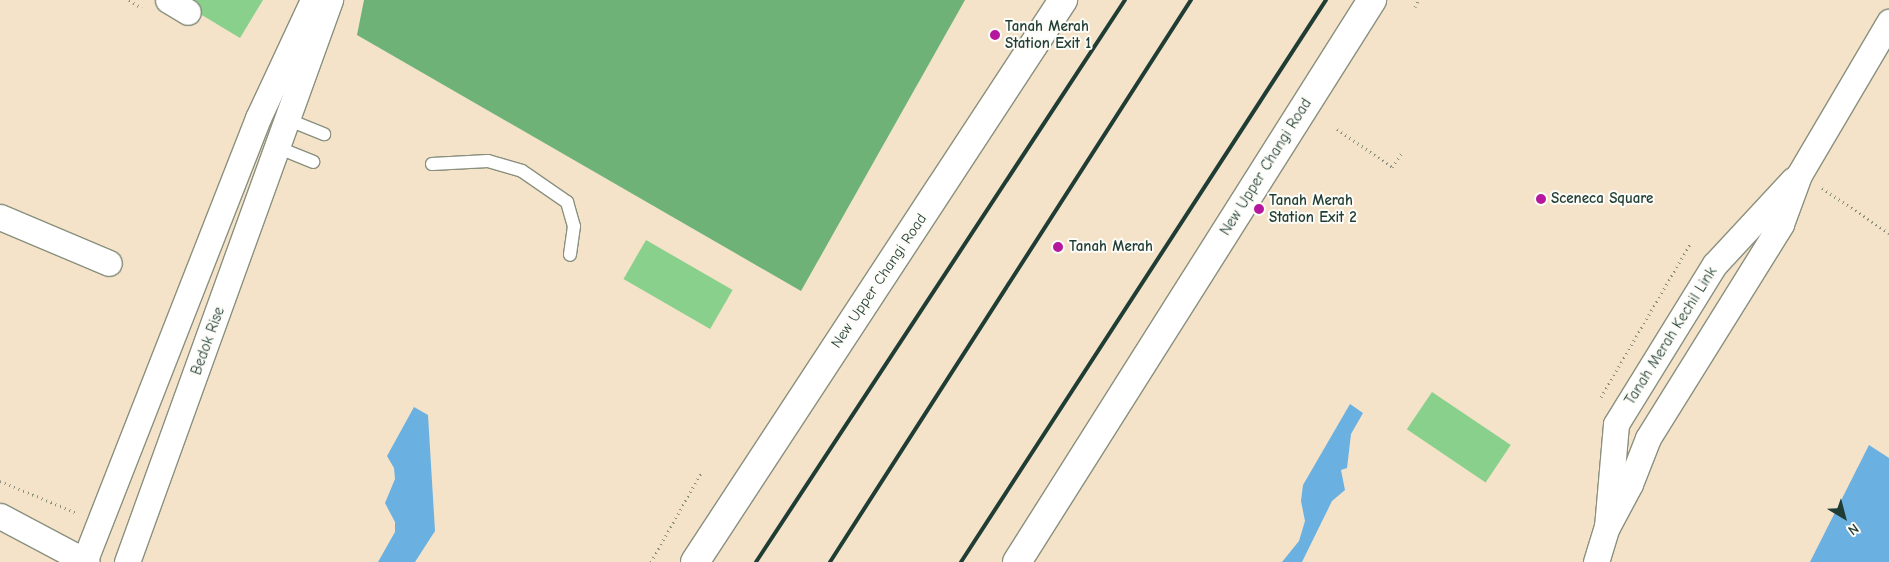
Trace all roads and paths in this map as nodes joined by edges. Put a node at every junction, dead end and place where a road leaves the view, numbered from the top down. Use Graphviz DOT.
graph roads {
  1 [pos="314,0"];
  2 [pos="330,0"];
  3 [pos="1063,0"];
  4 [pos="1372,0"];
  5 [pos="1418,0"];
  6 [pos="1415,6"];
  7 [pos="1889,22"];
  8 [pos="289,120"];
  9 [pos="1337,129"];
  10 [pos="324,134"];
  11 [pos="251,138"];
  12 [pos="279,148"];
  13 [pos="1402,152"];
  14 [pos="313,162"];
  15 [pos="432,164"];
  16 [pos="1808,180"];
  17 [pos="0,217"];
  18 [pos="1889,233"];
  19 [pos="570,255"];
  20 [pos="109,262"];
  21 [pos="701,473"];
  22 [pos="0,481"];
  23 [pos="0,516"];
  24 [pos="100,522"];
  25 [pos="1607,527"];
  26 [pos="85,561"];
  27 [pos="128,562"];
  28 [pos="651,562"];
  29 [pos="695,562"];
  30 [pos="1016,562"];
  31 [pos="1596,562"];
  1 -- 11 [label="street"];
  2 -- 8 [label="street, Bedok Rise"];
  3 -- 29 [label="main road, New Upper Changi Road"];
  4 -- 30 [label="main road, New Upper Changi Road"];
  5 -- 6 [label="path"];
  7 -- 16 [label="street, Tanah Merah Kechil Link"];
  8 -- 10 [label="lane"];
  8 -- 11 [label="street"];
  8 -- 12 [label="street, Bedok Rise"];
  9 -- 13 [label="path"];
  11 -- 24 [label="street"];
  12 -- 14 [label="lane"];
  12 -- 27 [label="street, Bedok Rise"];
  15 -- 19 [label="lane"];
  16 -- 18 [label="path"];
  16 -- 25 [label="street, Tanah Merah Kechil Link"];
  16 -- 25 [label="street, Tanah Merah Kechil Link"];
  17 -- 20 [label="street"];
  21 -- 28 [label="path"];
  22 -- 24 [label="path"];
  23 -- 26 [label="street"];
  24 -- 26 [label="street"];
  25 -- 31 [label="street, Tanah Merah Kechil Link"];
}
